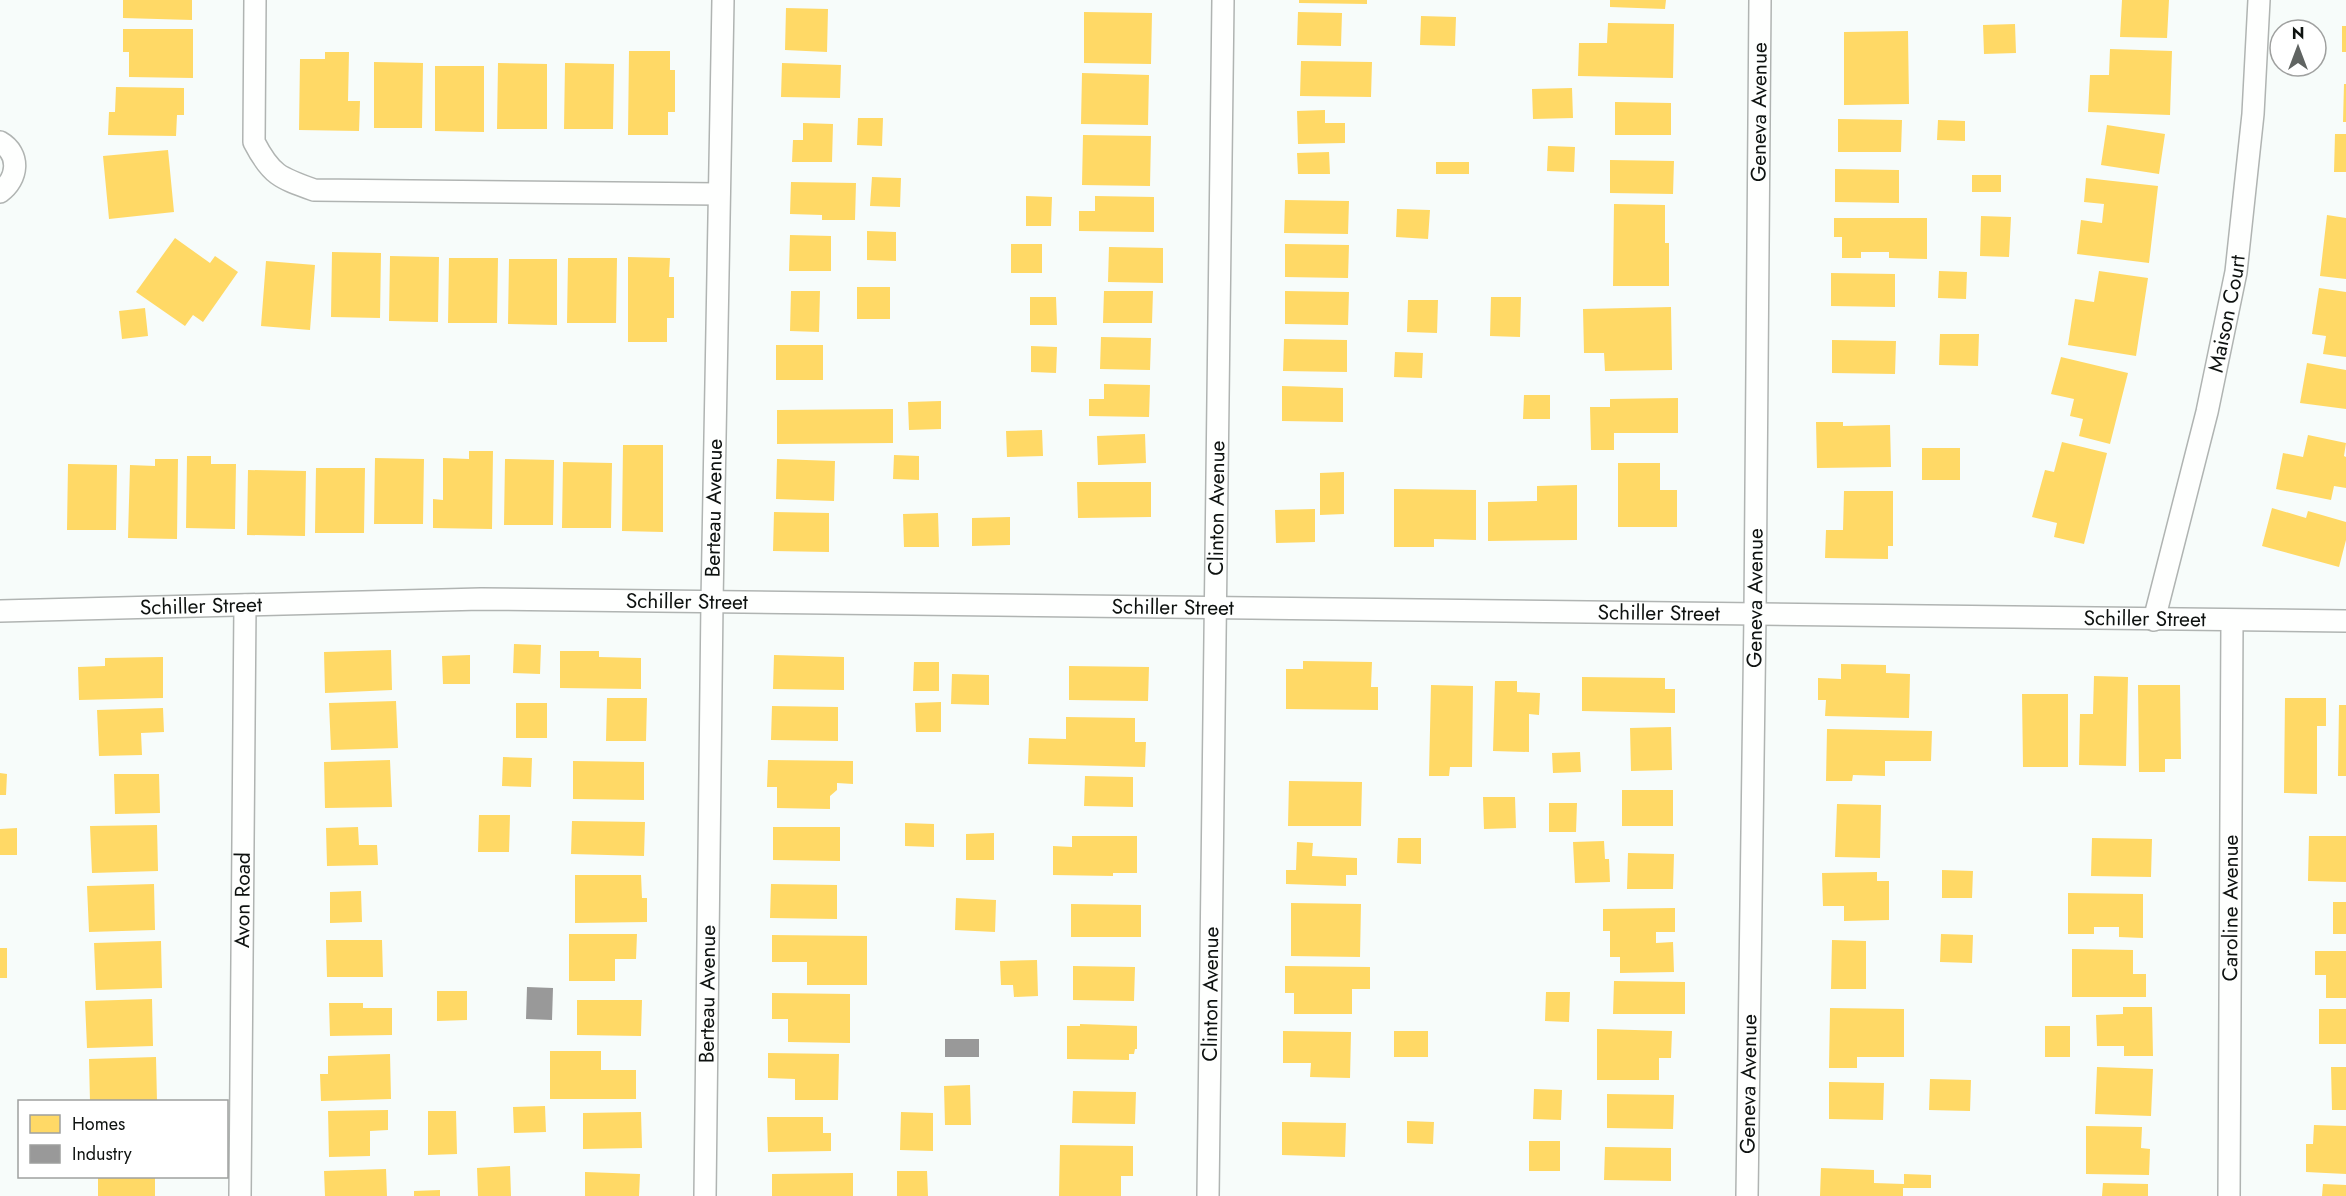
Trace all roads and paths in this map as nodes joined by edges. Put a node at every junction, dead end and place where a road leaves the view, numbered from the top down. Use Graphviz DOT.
graph roads {
  1 [pos="255,0"];
  2 [pos="723,0"];
  3 [pos="1223,0"];
  4 [pos="1760,0"];
  5 [pos="2259,0"];
  6 [pos="0,141"];
  7 [pos="0,192"];
  8 [pos="719,195"];
  9 [pos="712,602"];
  10 [pos="245,605"];
  11 [pos="1217,608"];
  12 [pos="0,611"];
  13 [pos="1755,615"];
  14 [pos="2154,620"];
  15 [pos="2232,621"];
  16 [pos="2346,621"];
  17 [pos="240,1196"];
  18 [pos="705,1196"];
  19 [pos="1208,1196"];
  20 [pos="1747,1196"];
  21 [pos="2229,1196"];
  1 -- 8 [label="street"];
  2 -- 8 [label="street, Berteau Avenue"];
  3 -- 11 [label="street, Clinton Avenue"];
  4 -- 13 [label="street, Geneva Avenue"];
  5 -- 14 [label="street, Maison Court"];
  6 -- 7 [label="street"];
  8 -- 9 [label="street, Berteau Avenue"];
  9 -- 10 [label="street, Schiller Street"];
  9 -- 11 [label="street, Schiller Street"];
  9 -- 18 [label="street, Berteau Avenue"];
  10 -- 12 [label="street, Schiller Street"];
  10 -- 17 [label="street, Avon Road"];
  11 -- 13 [label="street, Schiller Street"];
  11 -- 19 [label="street, Clinton Avenue"];
  13 -- 14 [label="street, Schiller Street"];
  13 -- 20 [label="street, Geneva Avenue"];
  14 -- 15 [label="street, Schiller Street"];
  15 -- 16 [label="street, Schiller Street"];
  15 -- 21 [label="street, Caroline Avenue"];
}
